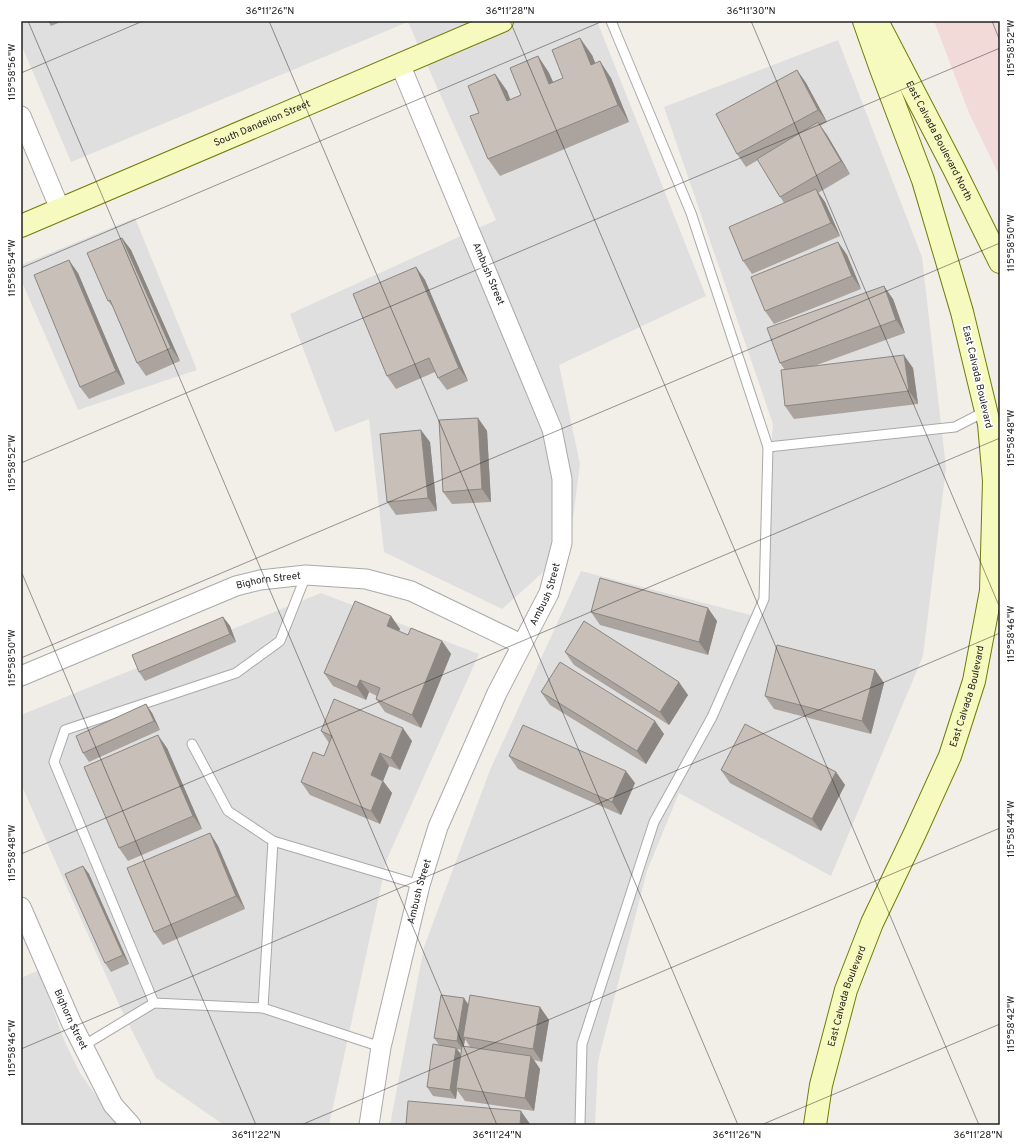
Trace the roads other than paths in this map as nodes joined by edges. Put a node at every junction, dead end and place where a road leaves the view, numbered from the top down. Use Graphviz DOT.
graph roads {
  1 [pos="502,21"];
  2 [pos="611,21"];
  3 [pos="864,21"];
  4 [pos="877,21"];
  5 [pos="400,64"];
  6 [pos="21,116"];
  7 [pos="60,209"];
  8 [pos="21,226"];
  9 [pos="1000,262"];
  10 [pos="993,408"];
  11 [pos="768,447"];
  12 [pos="306,575"];
  13 [pos="521,644"];
  14 [pos="21,676"];
  15 [pos="192,744"];
  16 [pos="273,841"];
  17 [pos="420,885"];
  18 [pos="21,907"];
  19 [pos="154,1003"];
  20 [pos="263,1008"];
  21 [pos="83,1046"];
  22 [pos="381,1047"];
  23 [pos="131,1125"];
  24 [pos="369,1125"];
  25 [pos="580,1125"];
  26 [pos="815,1125"];
  1 -- 5 [label="main road, South Dandelion Street"];
  2 -- 11 [label="lane"];
  3 -- 10 [label="main road, East Calvada Boulevard"];
  4 -- 9 [label="main road, East Calvada Boulevard North"];
  5 -- 7 [label="main road, South Dandelion Street"];
  5 -- 13 [label="street, Ambush Street"];
  6 -- 7 [label="street"];
  7 -- 8 [label="main road, South Dandelion Street"];
  10 -- 11 [label="lane"];
  10 -- 26 [label="main road, East Calvada Boulevard"];
  11 -- 25 [label="lane"];
  12 -- 13 [label="street, Bighorn Street"];
  12 -- 14 [label="street, Bighorn Street"];
  12 -- 19 [label="lane"];
  13 -- 17 [label="street, Ambush Street"];
  15 -- 16 [label="lane"];
  16 -- 17 [label="lane"];
  16 -- 20 [label="lane"];
  17 -- 22 [label="street, Ambush Street"];
  18 -- 21 [label="street, Bighorn Street"];
  19 -- 20 [label="lane"];
  19 -- 21 [label="lane"];
  20 -- 22 [label="lane"];
  21 -- 23 [label="street, Bighorn Street"];
  22 -- 24 [label="street, Ambush Street"];
}
